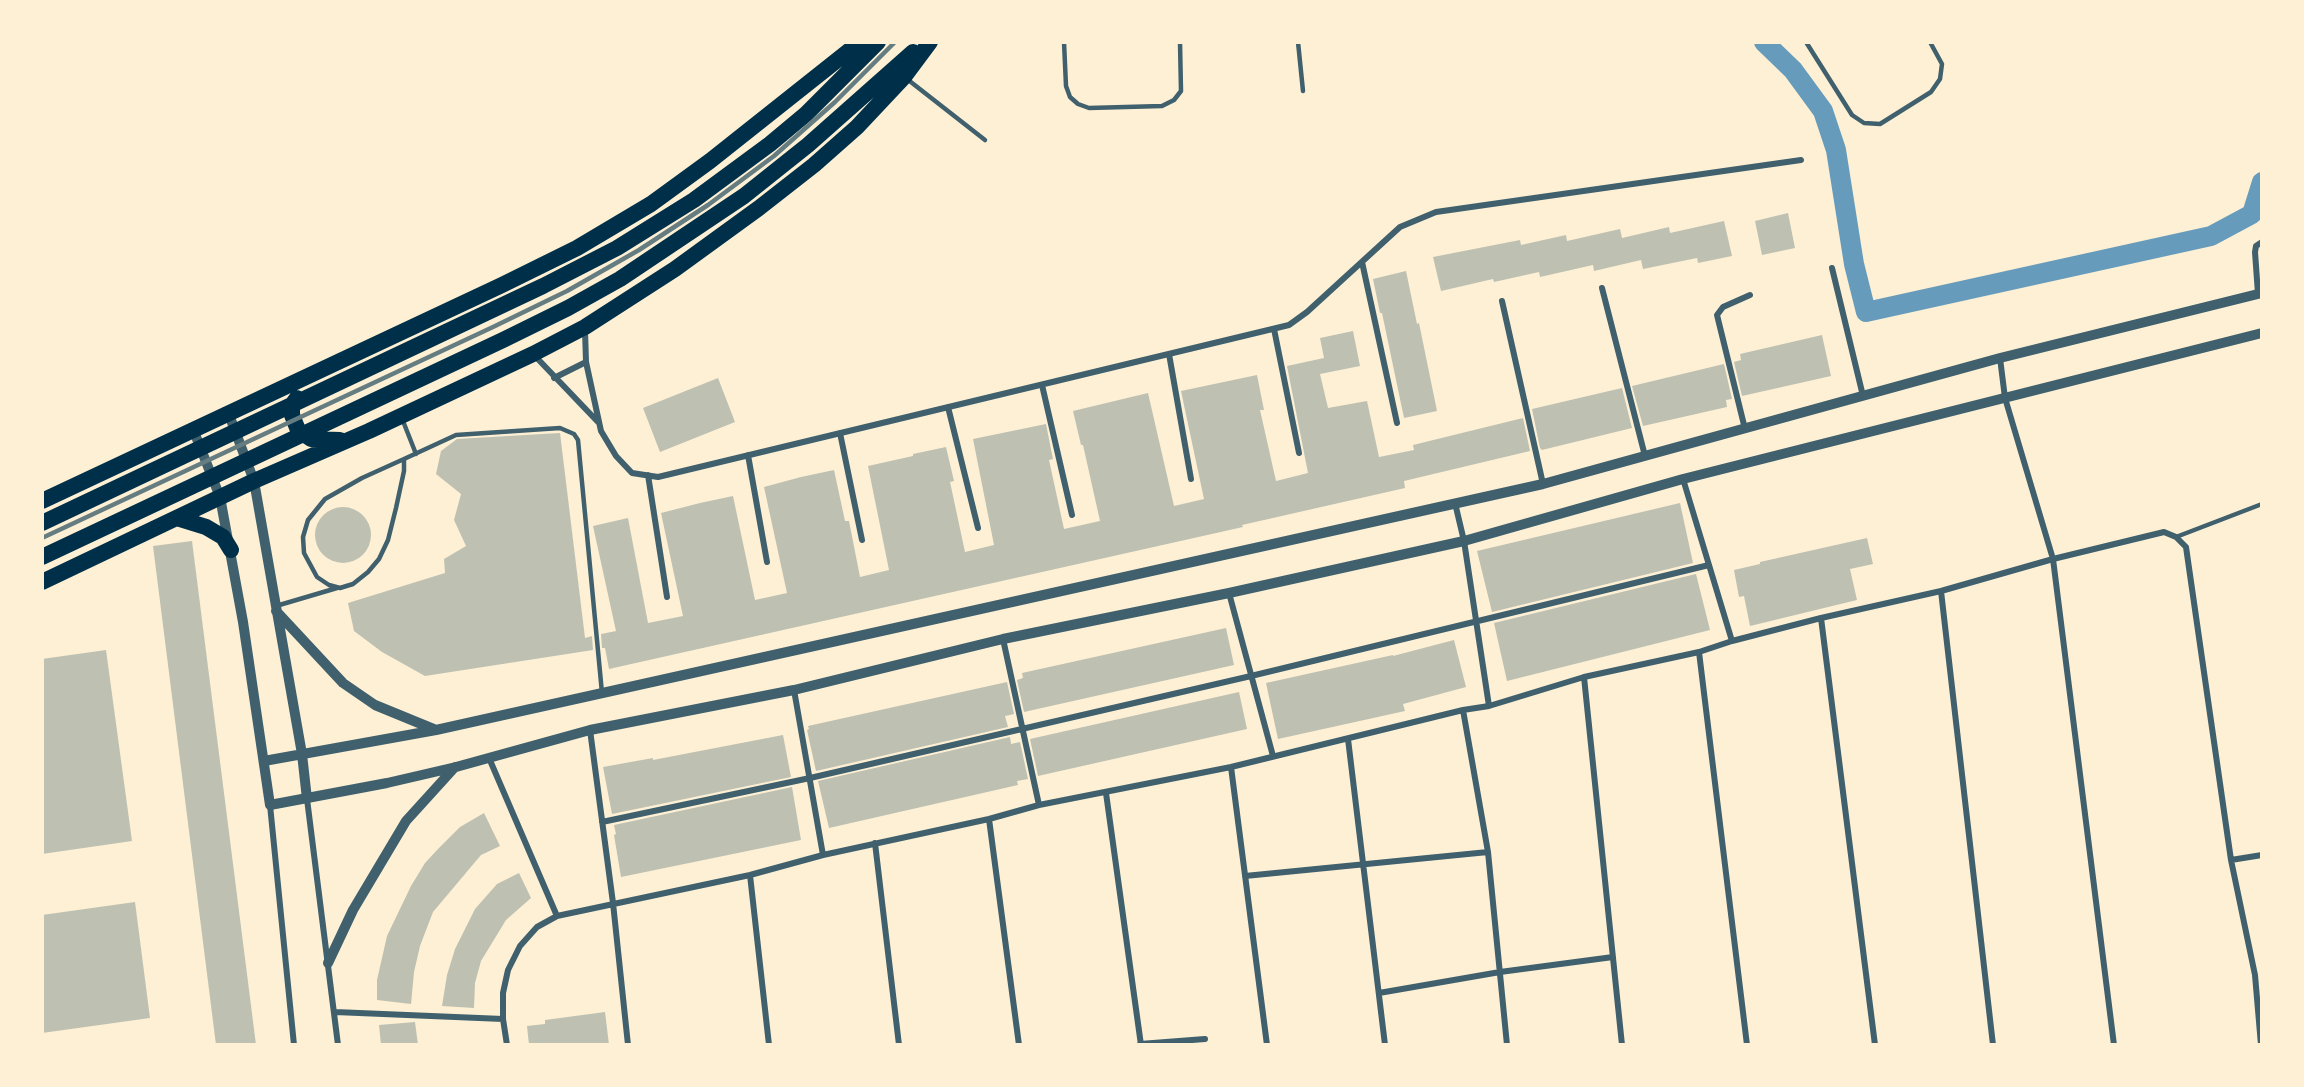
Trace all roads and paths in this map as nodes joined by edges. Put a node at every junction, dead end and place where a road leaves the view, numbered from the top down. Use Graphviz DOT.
graph roads {
  1 [pos="860,42"];
  2 [pos="878,42"];
  3 [pos="924,42"];
  4 [pos="930,42"];
  5 [pos="1064,42"];
  6 [pos="1180,42"];
  7 [pos="1298,42"];
  8 [pos="1806,42"];
  9 [pos="1930,42"];
  10 [pos="904,77"];
  11 [pos="1303,91"];
  12 [pos="985,140"];
  13 [pos="1802,160"];
  14 [pos="2262,242"];
  15 [pos="1362,262"];
  16 [pos="1832,268"];
  17 [pos="1602,288"];
  18 [pos="2260,293"];
  19 [pos="1750,295"];
  20 [pos="1502,302"];
  21 [pos="585,327"];
  22 [pos="1274,329"];
  23 [pos="2262,333"];
  24 [pos="533,354"];
  25 [pos="1169,354"];
  26 [pos="2000,358"];
  27 [pos="586,362"];
  28 [pos="323,368"];
  29 [pos="554,378"];
  30 [pos="1042,385"];
  31 [pos="1863,396"];
  32 [pos="2005,398"];
  33 [pos="948,407"];
  34 [pos="228,412"];
  35 [pos="401,415"];
  36 [pos="599,423"];
  37 [pos="1397,423"];
  38 [pos="193,429"];
  39 [pos="1744,429"];
  40 [pos="840,433"];
  41 [pos="351,439"];
  42 [pos="1299,453"];
  43 [pos="416,454"];
  44 [pos="748,455"];
  45 [pos="1645,456"];
  46 [pos="404,459"];
  47 [pos="648,476"];
  48 [pos="1191,479"];
  49 [pos="1683,479"];
  50 [pos="254,481"];
  51 [pos="1543,484"];
  52 [pos="220,497"];
  53 [pos="42,501"];
  54 [pos="1455,503"];
  55 [pos="2262,504"];
  56 [pos="1072,515"];
  57 [pos="177,518"];
  58 [pos="42,523"];
  59 [pos="978,528"];
  60 [pos="2176,537"];
  61 [pos="862,540"];
  62 [pos="1464,541"];
  63 [pos="231,550"];
  64 [pos="42,556"];
  65 [pos="2053,559"];
  66 [pos="767,562"];
  67 [pos="1709,565"];
  68 [pos="42,582"];
  69 [pos="336,588"];
  70 [pos="1941,591"];
  71 [pos="1229,593"];
  72 [pos="667,597"];
  73 [pos="275,608"];
  74 [pos="1821,618"];
  75 [pos="1475,622"];
  76 [pos="1003,639"];
  77 [pos="1732,641"];
  78 [pos="1699,652"];
  79 [pos="1251,676"];
  80 [pos="1584,677"];
  81 [pos="794,690"];
  82 [pos="602,693"];
  83 [pos="1489,706"];
  84 [pos="1463,711"];
  85 [pos="1022,728"];
  86 [pos="436,730"];
  87 [pos="590,730"];
  88 [pos="1347,739"];
  89 [pos="302,754"];
  90 [pos="1273,756"];
  91 [pos="489,758"];
  92 [pos="264,761"];
  93 [pos="456,767"];
  94 [pos="1231,767"];
  95 [pos="810,778"];
  96 [pos="1106,793"];
  97 [pos="308,799"];
  98 [pos="270,805"];
  99 [pos="1039,805"];
  100 [pos="989,819"];
  101 [pos="602,822"];
  102 [pos="875,843"];
  103 [pos="1488,852"];
  104 [pos="823,855"];
  105 [pos="2262,855"];
  106 [pos="2231,860"];
  107 [pos="1365,865"];
  108 [pos="750,875"];
  109 [pos="1245,876"];
  110 [pos="613,903"];
  111 [pos="557,916"];
  112 [pos="1613,957"];
  113 [pos="328,963"];
  114 [pos="1500,972"];
  115 [pos="2258,975"];
  116 [pos="1379,993"];
  117 [pos="335,1012"];
  118 [pos="503,1019"];
  119 [pos="1205,1038"];
  120 [pos="1141,1044"];
  121 [pos="294,1045"];
  122 [pos="338,1045"];
  123 [pos="507,1045"];
  124 [pos="628,1045"];
  125 [pos="769,1045"];
  126 [pos="899,1045"];
  127 [pos="1019,1045"];
  128 [pos="1267,1045"];
  129 [pos="1385,1045"];
  130 [pos="1508,1045"];
  131 [pos="1622,1045"];
  132 [pos="1747,1045"];
  133 [pos="1875,1045"];
  134 [pos="1993,1045"];
  135 [pos="2114,1045"];
  136 [pos="2261,1045"];
  1 -- 28 [label="highway"];
  2 -- 58 [label="highway"];
  3 -- 64 [label="highway"];
  4 -- 10 [label="highway"];
  5 -- 6 [label="lane"];
  7 -- 11 [label="lane"];
  8 -- 9 [label="lane"];
  10 -- 12 [label="lane"];
  10 -- 21 [label="highway"];
  13 -- 15 [label="street"];
  14 -- 18 [label="street"];
  15 -- 22 [label="street"];
  15 -- 37 [label="street"];
  16 -- 31 [label="street"];
  17 -- 45 [label="street"];
  18 -- 26 [label="street"];
  19 -- 39 [label="street"];
  20 -- 51 [label="street"];
  21 -- 24 [label="highway"];
  21 -- 27 [label="street"];
  22 -- 25 [label="street"];
  22 -- 42 [label="street"];
  23 -- 32 [label="street"];
  24 -- 29 [label="street"];
  24 -- 35 [label="highway"];
  25 -- 30 [label="street"];
  25 -- 48 [label="street"];
  26 -- 31 [label="street"];
  26 -- 32 [label="street"];
  27 -- 29 [label="street"];
  27 -- 36 [label="street"];
  28 -- 34 [label="highway"];
  28 -- 41 [label="highway"];
  29 -- 36 [label="street"];
  30 -- 33 [label="street"];
  30 -- 56 [label="street"];
  31 -- 39 [label="street"];
  32 -- 49 [label="street"];
  32 -- 65 [label="street"];
  33 -- 40 [label="street"];
  33 -- 59 [label="street"];
  34 -- 38 [label="highway"];
  34 -- 50 [label="street"];
  35 -- 41 [label="highway"];
  35 -- 43 [label="lane"];
  36 -- 47 [label="street"];
  38 -- 52 [label="street"];
  38 -- 53 [label="highway"];
  39 -- 45 [label="street"];
  40 -- 44 [label="street"];
  40 -- 61 [label="street"];
  41 -- 50 [label="highway"];
  43 -- 46 [label="lane"];
  43 -- 82 [label="lane"];
  44 -- 47 [label="street"];
  44 -- 66 [label="street"];
  45 -- 51 [label="street"];
  46 -- 69 [label="lane"];
  46 -- 69 [label="lane"];
  47 -- 72 [label="street"];
  49 -- 62 [label="street"];
  49 -- 67 [label="street"];
  50 -- 52 [label="highway"];
  50 -- 73 [label="street"];
  51 -- 54 [label="street"];
  52 -- 57 [label="highway"];
  52 -- 63 [label="street"];
  54 -- 62 [label="street"];
  54 -- 82 [label="street"];
  55 -- 60 [label="lane"];
  57 -- 63 [label="highway"];
  57 -- 68 [label="highway"];
  60 -- 65 [label="street"];
  60 -- 106 [label="street"];
  62 -- 71 [label="street"];
  62 -- 75 [label="street"];
  63 -- 92 [label="street"];
  65 -- 70 [label="street"];
  65 -- 135 [label="street"];
  67 -- 75 [label="street"];
  67 -- 77 [label="street"];
  69 -- 73 [label="lane"];
  70 -- 74 [label="street"];
  70 -- 134 [label="street"];
  71 -- 76 [label="street"];
  71 -- 79 [label="street"];
  73 -- 86 [label="street"];
  73 -- 89 [label="street"];
  74 -- 77 [label="street"];
  74 -- 133 [label="street"];
  75 -- 79 [label="street"];
  75 -- 83 [label="street"];
  76 -- 81 [label="street"];
  76 -- 85 [label="street"];
  77 -- 78 [label="street"];
  78 -- 80 [label="street"];
  78 -- 132 [label="street"];
  79 -- 85 [label="street"];
  79 -- 90 [label="street"];
  80 -- 83 [label="street"];
  80 -- 112 [label="street"];
  81 -- 87 [label="street"];
  81 -- 95 [label="street"];
  82 -- 86 [label="street"];
  83 -- 84 [label="street"];
  84 -- 88 [label="street"];
  84 -- 103 [label="street"];
  85 -- 95 [label="street"];
  85 -- 99 [label="street"];
  86 -- 89 [label="street"];
  87 -- 91 [label="street"];
  87 -- 101 [label="street"];
  88 -- 90 [label="street"];
  88 -- 107 [label="street"];
  89 -- 92 [label="street"];
  89 -- 97 [label="street"];
  90 -- 94 [label="street"];
  91 -- 93 [label="street"];
  91 -- 111 [label="street"];
  92 -- 98 [label="street"];
  93 -- 97 [label="street"];
  93 -- 113 [label="street"];
  94 -- 96 [label="street"];
  94 -- 109 [label="street"];
  95 -- 101 [label="street"];
  95 -- 104 [label="street"];
  96 -- 99 [label="street"];
  96 -- 120 [label="street"];
  97 -- 98 [label="street"];
  97 -- 113 [label="street"];
  98 -- 121 [label="street"];
  99 -- 100 [label="street"];
  100 -- 102 [label="street"];
  100 -- 127 [label="street"];
  101 -- 110 [label="street"];
  102 -- 104 [label="street"];
  102 -- 126 [label="street"];
  103 -- 107 [label="street"];
  103 -- 114 [label="street"];
  104 -- 108 [label="street"];
  105 -- 106 [label="street"];
  106 -- 115 [label="street"];
  107 -- 109 [label="street"];
  107 -- 116 [label="street"];
  108 -- 110 [label="street"];
  108 -- 125 [label="street"];
  109 -- 128 [label="street"];
  110 -- 111 [label="street"];
  110 -- 124 [label="street"];
  111 -- 118 [label="street"];
  112 -- 114 [label="street"];
  112 -- 131 [label="street"];
  113 -- 117 [label="street"];
  114 -- 116 [label="street"];
  114 -- 130 [label="street"];
  115 -- 136 [label="street"];
  116 -- 129 [label="street"];
  117 -- 118 [label="street"];
  117 -- 122 [label="street"];
  118 -- 123 [label="street"];
  119 -- 120 [label="street"];
}
